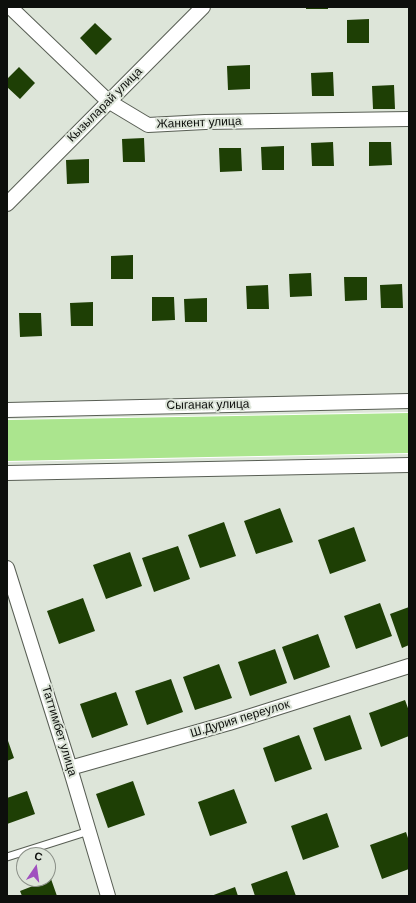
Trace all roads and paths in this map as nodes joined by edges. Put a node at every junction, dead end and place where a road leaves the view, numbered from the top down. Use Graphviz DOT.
graph roads {
  1 [pos="10,7"];
  2 [pos="203,7"];
  3 [pos="108,101"];
  4 [pos="409,119"];
  5 [pos="7,204"];
  6 [pos="409,401"];
  7 [pos="7,410"];
  8 [pos="409,424"];
  9 [pos="7,431"];
  10 [pos="409,442"];
  11 [pos="7,450"];
  12 [pos="409,465"];
  13 [pos="7,473"];
  14 [pos="7,568"];
  15 [pos="409,666"];
  16 [pos="70,768"];
  17 [pos="89,831"];
  18 [pos="7,857"];
  19 [pos="108,896"];
  1 -- 3 [label="street, Жанкент улица"];
  2 -- 3 [label="street, Кызыларай улица"];
  3 -- 4 [label="street, Жанкент улица"];
  3 -- 5 [label="street, Кызыларай улица"];
  6 -- 7 [label="street, Сыганак улица"];
  8 -- 9 [label="highway"];
  10 -- 11 [label="highway"];
  12 -- 13 [label="street"];
  14 -- 16 [label="street, Таттимбет улица"];
  15 -- 16 [label="street, Ш.Дурия переулок"];
  16 -- 17 [label="street, Таттимбет улица"];
  17 -- 18 [label="lane"];
  17 -- 19 [label="street, Таттимбет улица"];
}
